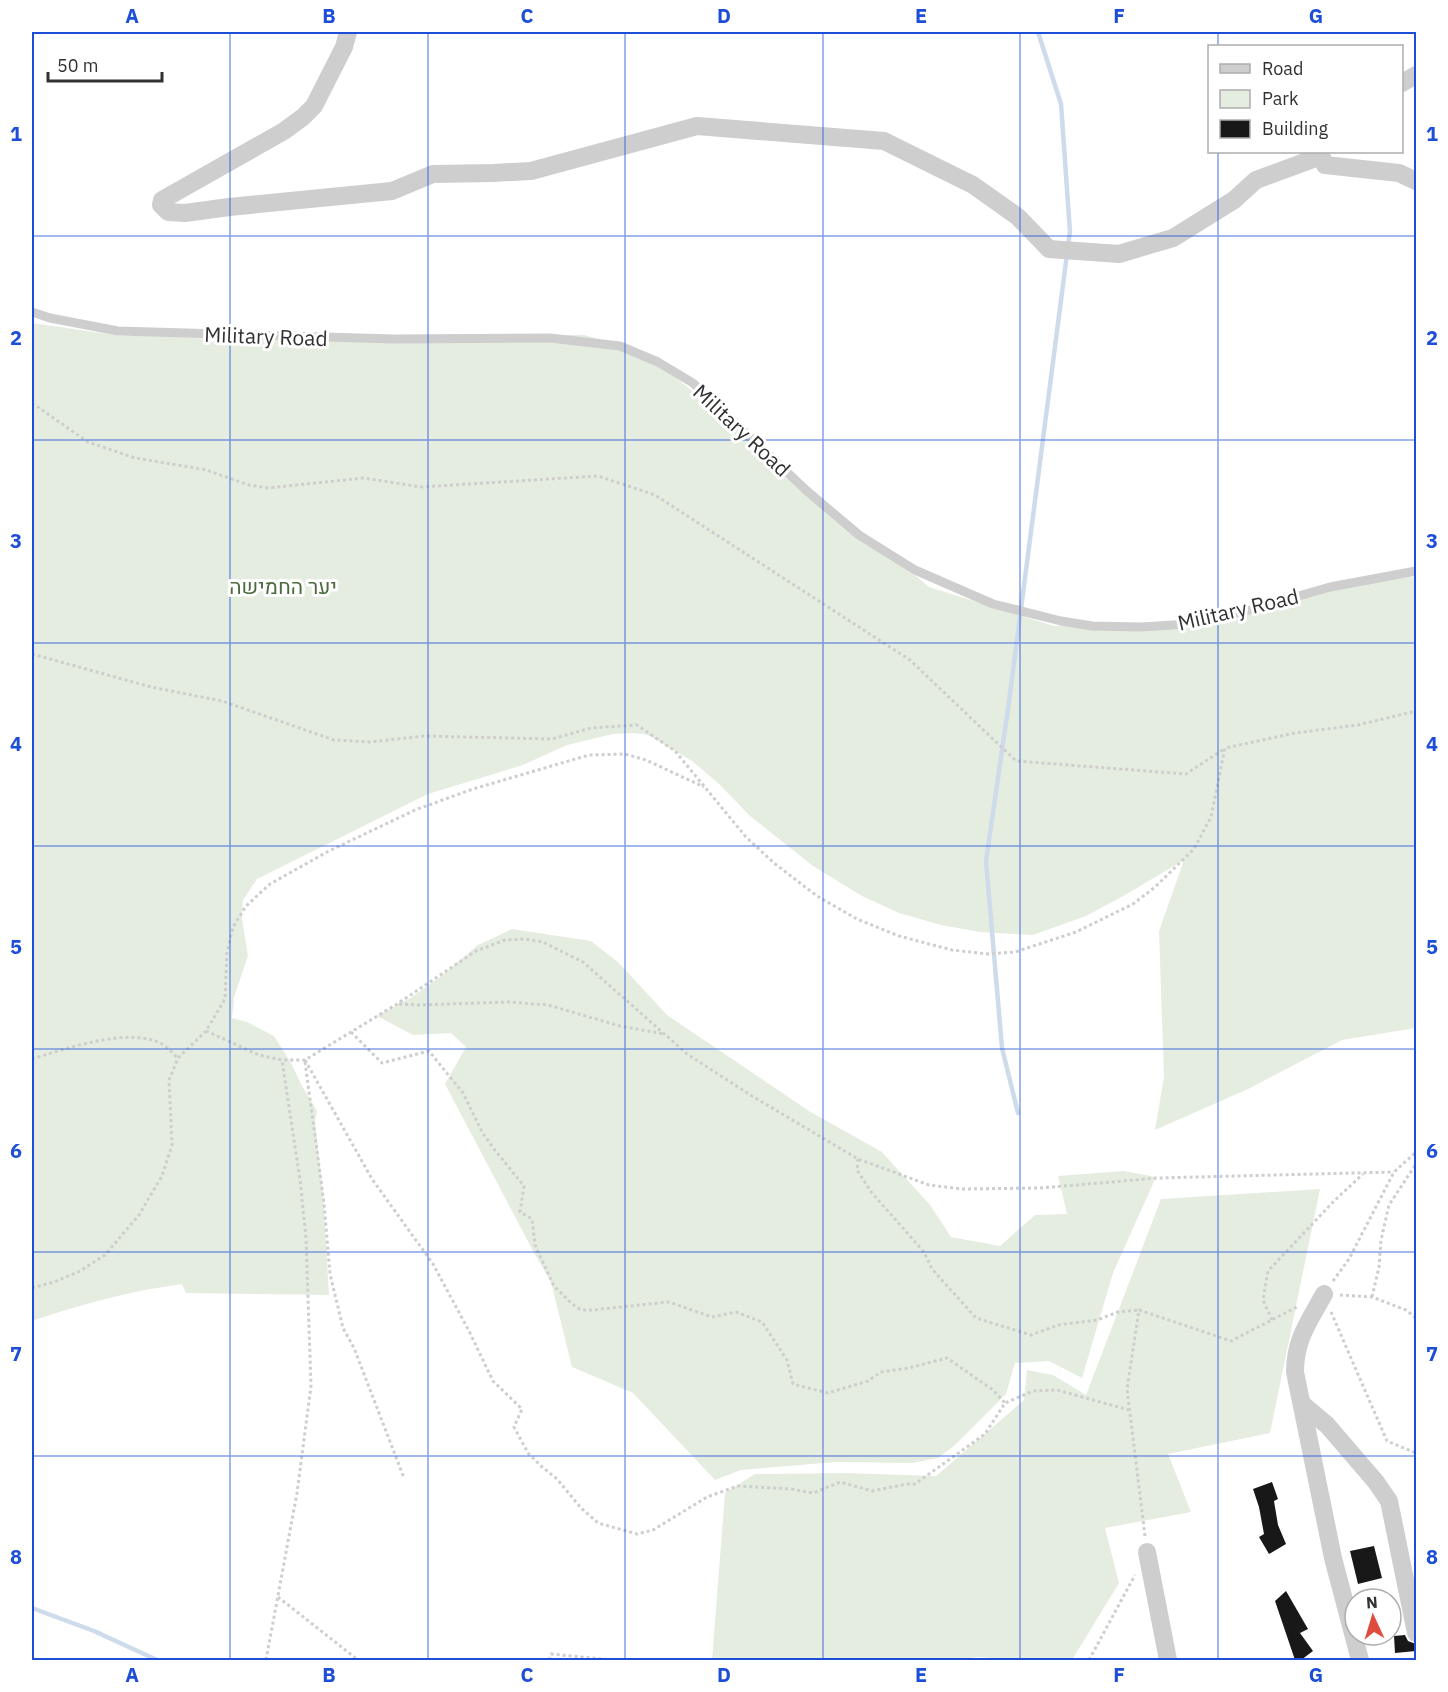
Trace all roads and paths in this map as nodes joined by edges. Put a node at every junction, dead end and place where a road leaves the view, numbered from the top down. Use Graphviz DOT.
graph roads {
  1 [pos="348,32"];
  2 [pos="1321,154"];
  3 [pos="1416,181"];
  4 [pos="32,312"];
  5 [pos="32,403"];
  6 [pos="1416,570"];
  7 [pos="32,654"];
  8 [pos="1416,711"];
  9 [pos="1225,748"];
  10 [pos="705,788"];
  11 [pos="397,1004"];
  12 [pos="206,1030"];
  13 [pos="351,1032"];
  14 [pos="665,1034"];
  15 [pos="178,1058"];
  16 [pos="32,1059"];
  17 [pos="282,1060"];
  18 [pos="304,1060"];
  19 [pos="1416,1152"];
  20 [pos="858,1159"];
  21 [pos="1416,1164"];
  22 [pos="1394,1172"];
  23 [pos="1364,1173"];
  24 [pos="32,1288"];
  25 [pos="1324,1294"];
  26 [pos="1372,1297"];
  27 [pos="1139,1310"];
  28 [pos="1416,1318"];
  29 [pos="1272,1320"];
  30 [pos="1005,1403"];
  31 [pos="1302,1404"];
  32 [pos="1129,1410"];
  33 [pos="1416,1453"];
  34 [pos="404,1478"];
  35 [pos="1147,1552"];
  36 [pos="278,1597"];
  37 [pos="1416,1633"];
  38 [pos="266,1660"];
  39 [pos="358,1660"];
  40 [pos="549,1660"];
  41 [pos="612,1660"];
  42 [pos="1089,1660"];
  43 [pos="1168,1660"];
  44 [pos="1360,1660"];
  1 -- 2 [label="street"];
  2 -- 3 [label="street"];
  4 -- 6 [label="lane, Military Road"];
  5 -- 9 [label="path"];
  7 -- 10 [label="path"];
  8 -- 9 [label="path"];
  9 -- 10 [label="path"];
  10 -- 12 [label="path"];
  11 -- 13 [label="path"];
  11 -- 14 [label="path"];
  11 -- 14 [label="path"];
  12 -- 15 [label="path"];
  12 -- 17 [label="path"];
  13 -- 18 [label="path"];
  13 -- 30 [label="path"];
  14 -- 20 [label="path"];
  15 -- 16 [label="path"];
  15 -- 24 [label="path"];
  17 -- 18 [label="path"];
  17 -- 36 [label="path"];
  18 -- 30 [label="path"];
  18 -- 34 [label="path"];
  19 -- 22 [label="path"];
  20 -- 23 [label="path"];
  20 -- 27 [label="path"];
  21 -- 26 [label="path"];
  22 -- 23 [label="path"];
  22 -- 25 [label="path"];
  23 -- 29 [label="path"];
  25 -- 26 [label="path"];
  25 -- 29 [label="path"];
  25 -- 31 [label="street"];
  25 -- 33 [label="path"];
  26 -- 28 [label="path"];
  27 -- 29 [label="path"];
  27 -- 32 [label="path"];
  30 -- 32 [label="path"];
  31 -- 37 [label="street"];
  31 -- 44 [label="street"];
  32 -- 35 [label="path"];
  35 -- 42 [label="path"];
  35 -- 43 [label="street"];
  36 -- 38 [label="path"];
  36 -- 39 [label="path"];
  40 -- 41 [label="path"];
}
